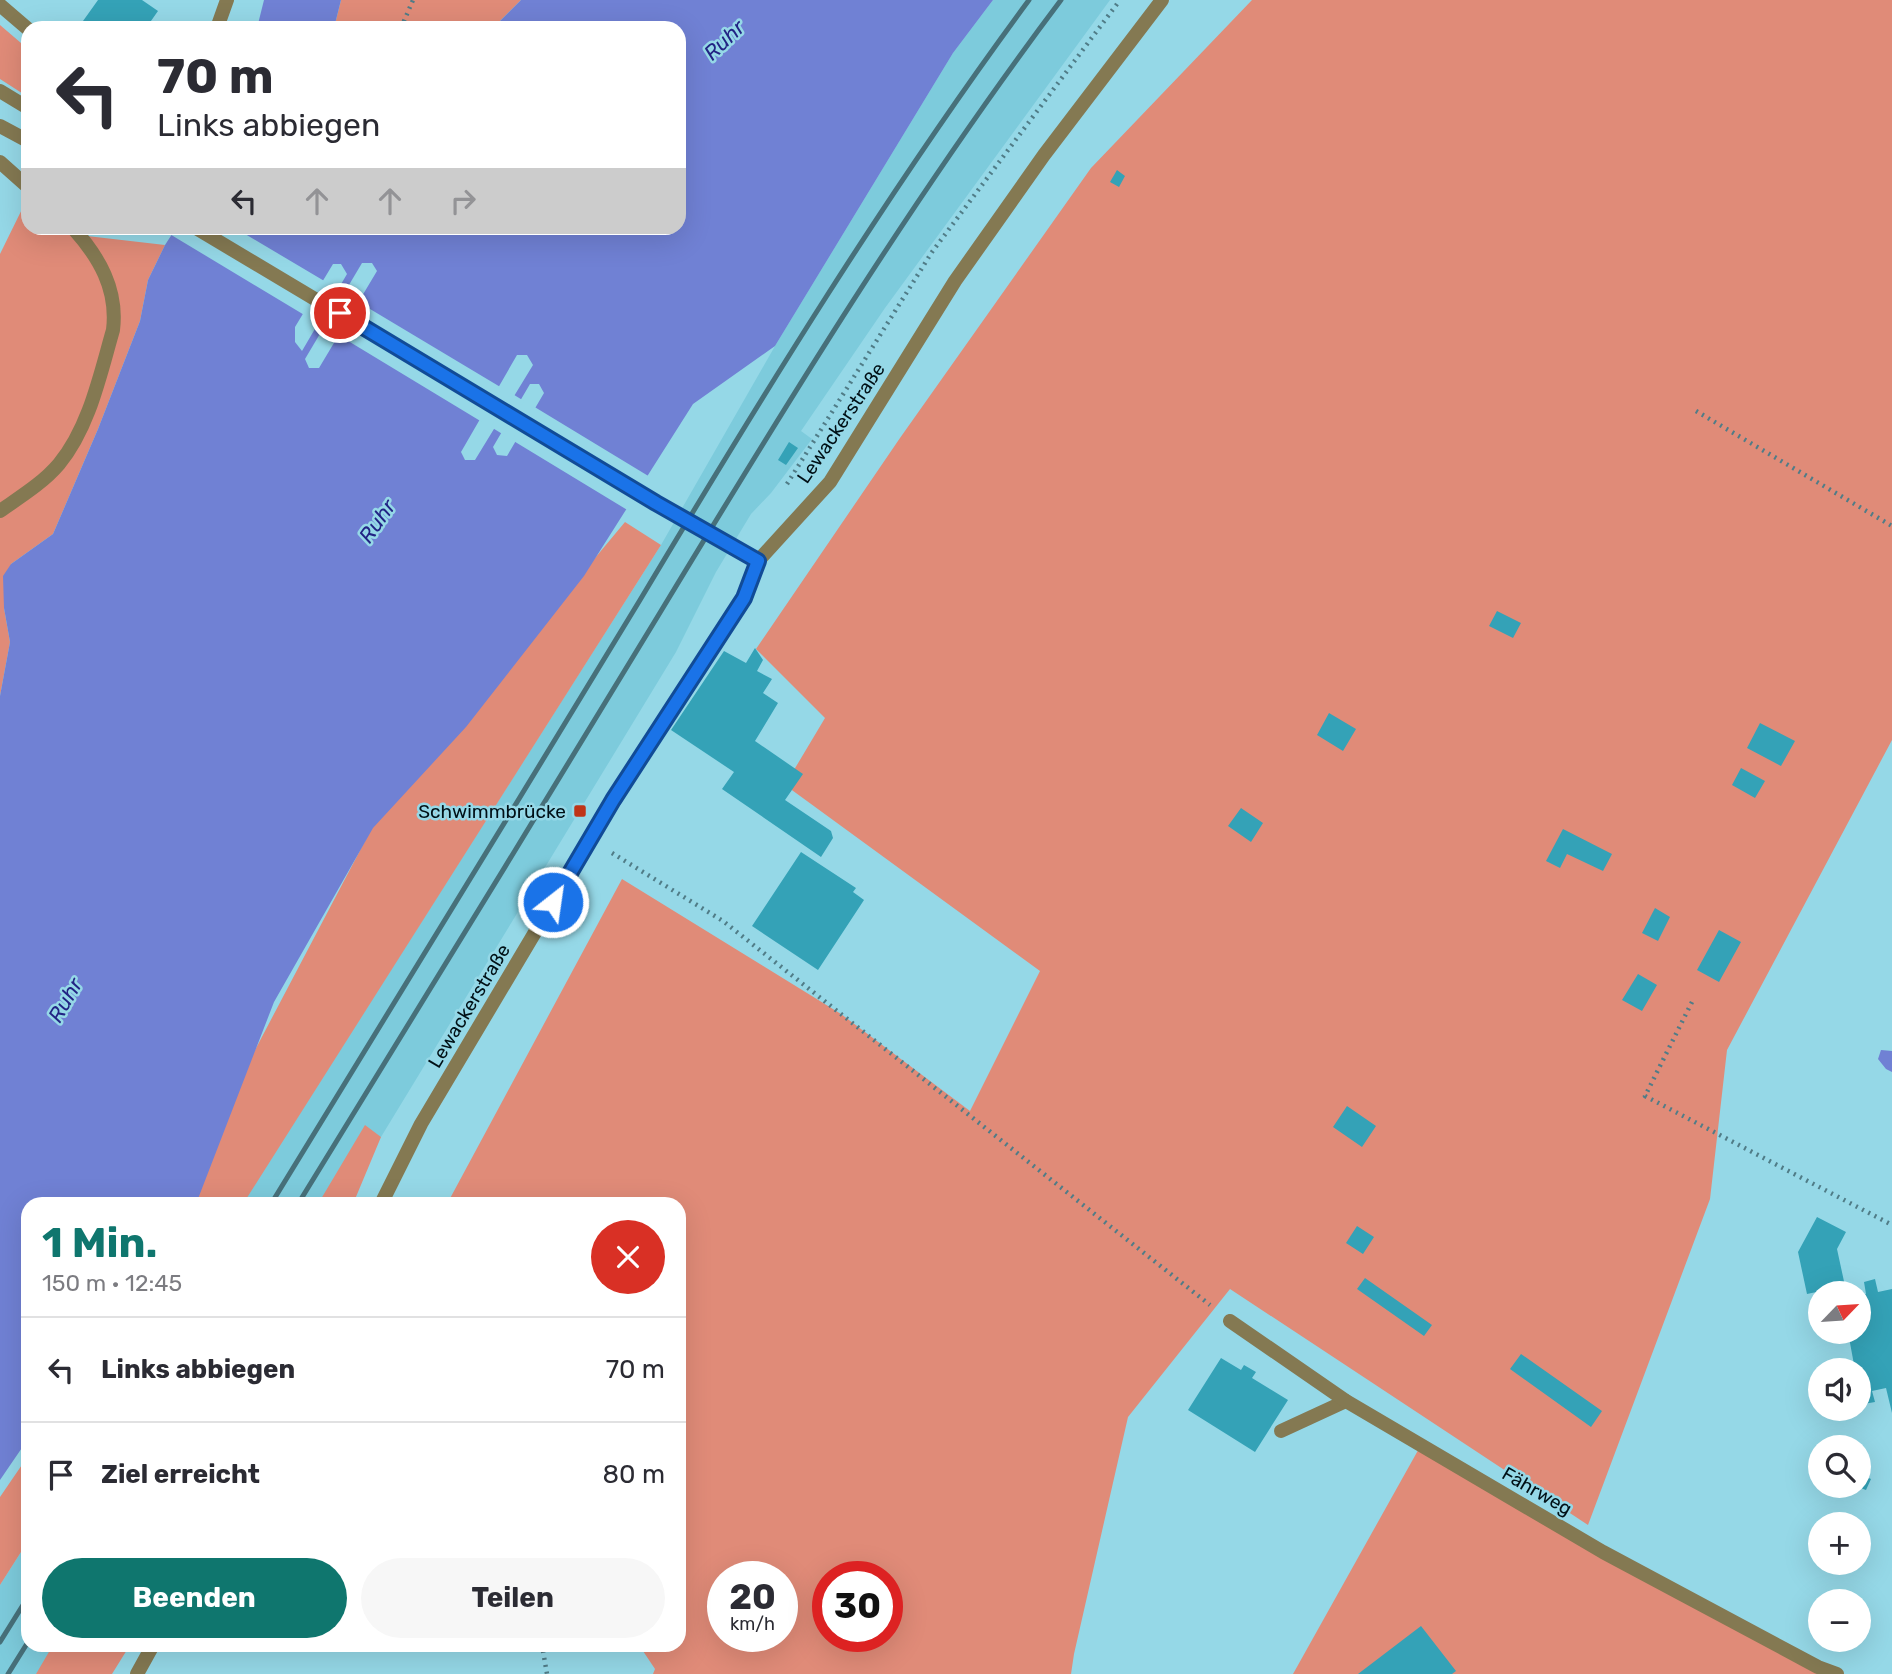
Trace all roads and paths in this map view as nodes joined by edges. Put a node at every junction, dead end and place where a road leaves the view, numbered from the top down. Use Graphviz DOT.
graph roads {
  1 [pos="227,0"];
  2 [pos="413,0"];
  3 [pos="1162,0"];
  4 [pos="0,5"];
  5 [pos="220,21"];
  6 [pos="404,21"];
  7 [pos="21,23"];
  8 [pos="0,90"];
  9 [pos="21,104"];
  10 [pos="0,125"];
  11 [pos="21,137"];
  12 [pos="0,162"];
  13 [pos="21,181"];
  14 [pos="78,235"];
  15 [pos="208,235"];
  16 [pos="1696,411"];
  17 [pos="0,511"];
  18 [pos="1892,526"];
  19 [pos="758,561"];
  20 [pos="590,840"];
  21 [pos="1692,1002"];
  22 [pos="385,1197"];
  23 [pos="1892,1225"];
  24 [pos="1230,1321"];
  25 [pos="1346,1401"];
  26 [pos="1281,1432"];
  27 [pos="149,1652"];
  28 [pos="543,1652"];
  29 [pos="137,1674"];
  30 [pos="547,1674"];
  31 [pos="1837,1674"];
  1 -- 5 [label="street"];
  2 -- 6 [label="path"];
  3 -- 19 [label="street, Lewackerstraße"];
  4 -- 7 [label="street"];
  8 -- 9 [label="street"];
  10 -- 11 [label="street"];
  12 -- 13 [label="street"];
  14 -- 17 [label="street"];
  15 -- 19 [label="street"];
  16 -- 18 [label="path"];
  19 -- 20 [label="street, Lewackerstraße"];
  20 -- 22 [label="street, Lewackerstraße"];
  20 -- 24 [label="path"];
  21 -- 23 [label="path"];
  24 -- 25 [label="street, Fährweg"];
  25 -- 26 [label="street"];
  25 -- 31 [label="street, Fährweg"];
  27 -- 29 [label="street"];
  28 -- 30 [label="path"];
}
